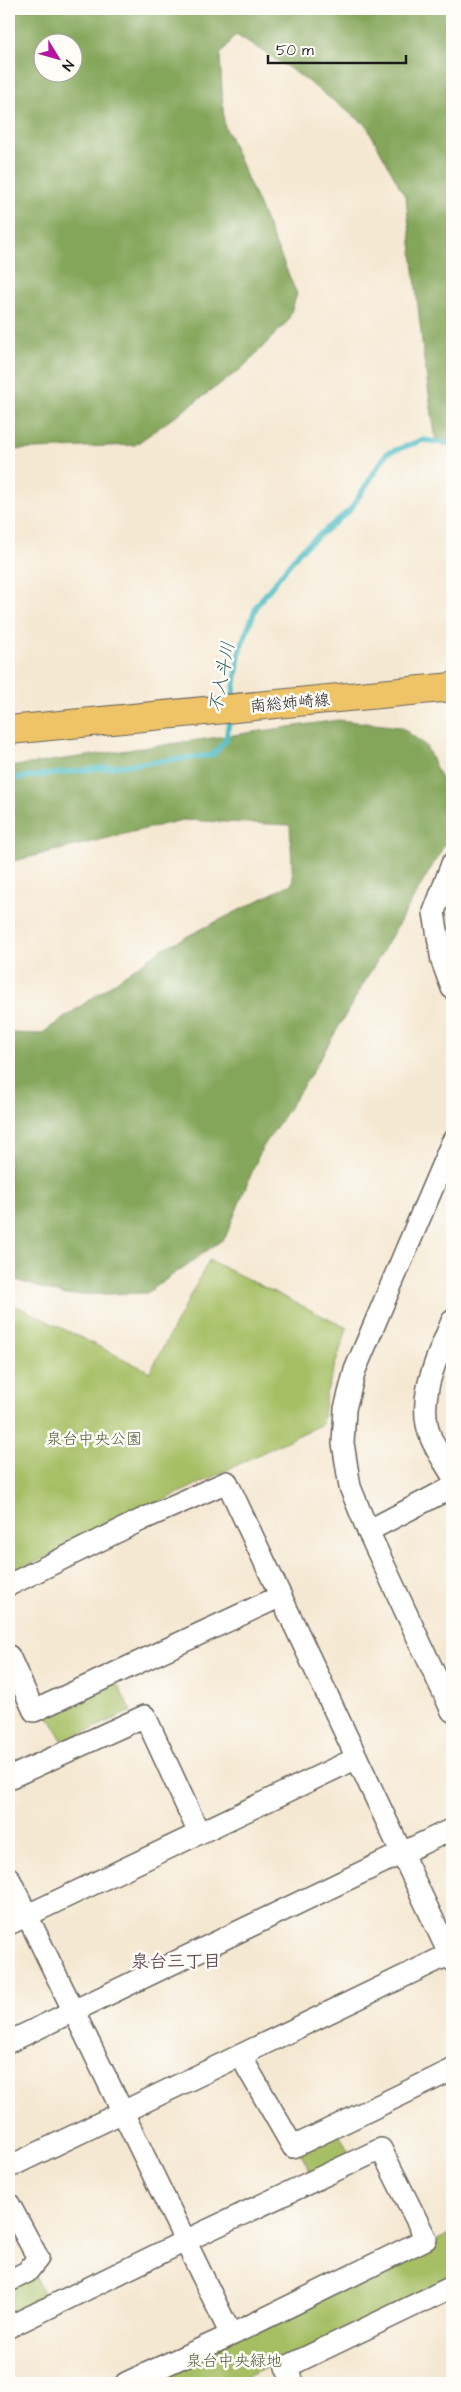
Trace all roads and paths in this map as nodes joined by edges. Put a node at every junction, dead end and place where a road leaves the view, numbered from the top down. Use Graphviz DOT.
graph roads {
  1 [pos="452,687"];
  2 [pos="9,730"];
  3 [pos="452,864"];
  4 [pos="452,988"];
  5 [pos="452,1142"];
  6 [pos="452,1321"];
  7 [pos="452,1475"];
  8 [pos="452,1488"];
  9 [pos="368,1531"];
  10 [pos="9,1585"];
  11 [pos="281,1596"];
  12 [pos="9,1656"];
  13 [pos="452,1711"];
  14 [pos="357,1758"];
  15 [pos="9,1778"];
  16 [pos="452,1829"];
  17 [pos="199,1833"];
  18 [pos="402,1854"];
  19 [pos="9,1878"];
  20 [pos="18,1920"];
  21 [pos="451,1956"];
  22 [pos="73,2010"];
  23 [pos="9,2042"];
  24 [pos="240,2055"];
  25 [pos="452,2070"];
  26 [pos="123,2112"];
  27 [pos="9,2167"];
  28 [pos="9,2204"];
  29 [pos="185,2241"];
  30 [pos="9,2281"];
  31 [pos="452,2287"];
  32 [pos="9,2327"];
  33 [pos="231,2335"];
  34 [pos="126,2383"];
  35 [pos="293,2383"];
  1 -- 2 [label="main road, 南総姉崎線"];
  3 -- 4 [label="street"];
  5 -- 9 [label="street"];
  6 -- 7 [label="street"];
  8 -- 9 [label="street"];
  9 -- 13 [label="street"];
  10 -- 11 [label="street"];
  11 -- 12 [label="street"];
  11 -- 14 [label="street"];
  14 -- 17 [label="street"];
  14 -- 18 [label="street"];
  15 -- 17 [label="street"];
  16 -- 18 [label="street"];
  17 -- 20 [label="street"];
  18 -- 21 [label="street"];
  18 -- 22 [label="street"];
  19 -- 20 [label="street"];
  20 -- 22 [label="street"];
  21 -- 24 [label="street"];
  22 -- 23 [label="street"];
  22 -- 26 [label="street"];
  24 -- 25 [label="street"];
  24 -- 26 [label="street"];
  26 -- 27 [label="street"];
  26 -- 29 [label="street"];
  28 -- 30 [label="street"];
  29 -- 32 [label="street"];
  29 -- 33 [label="street"];
  29 -- 33 [label="street"];
  31 -- 35 [label="street"];
  33 -- 34 [label="street"];
}
